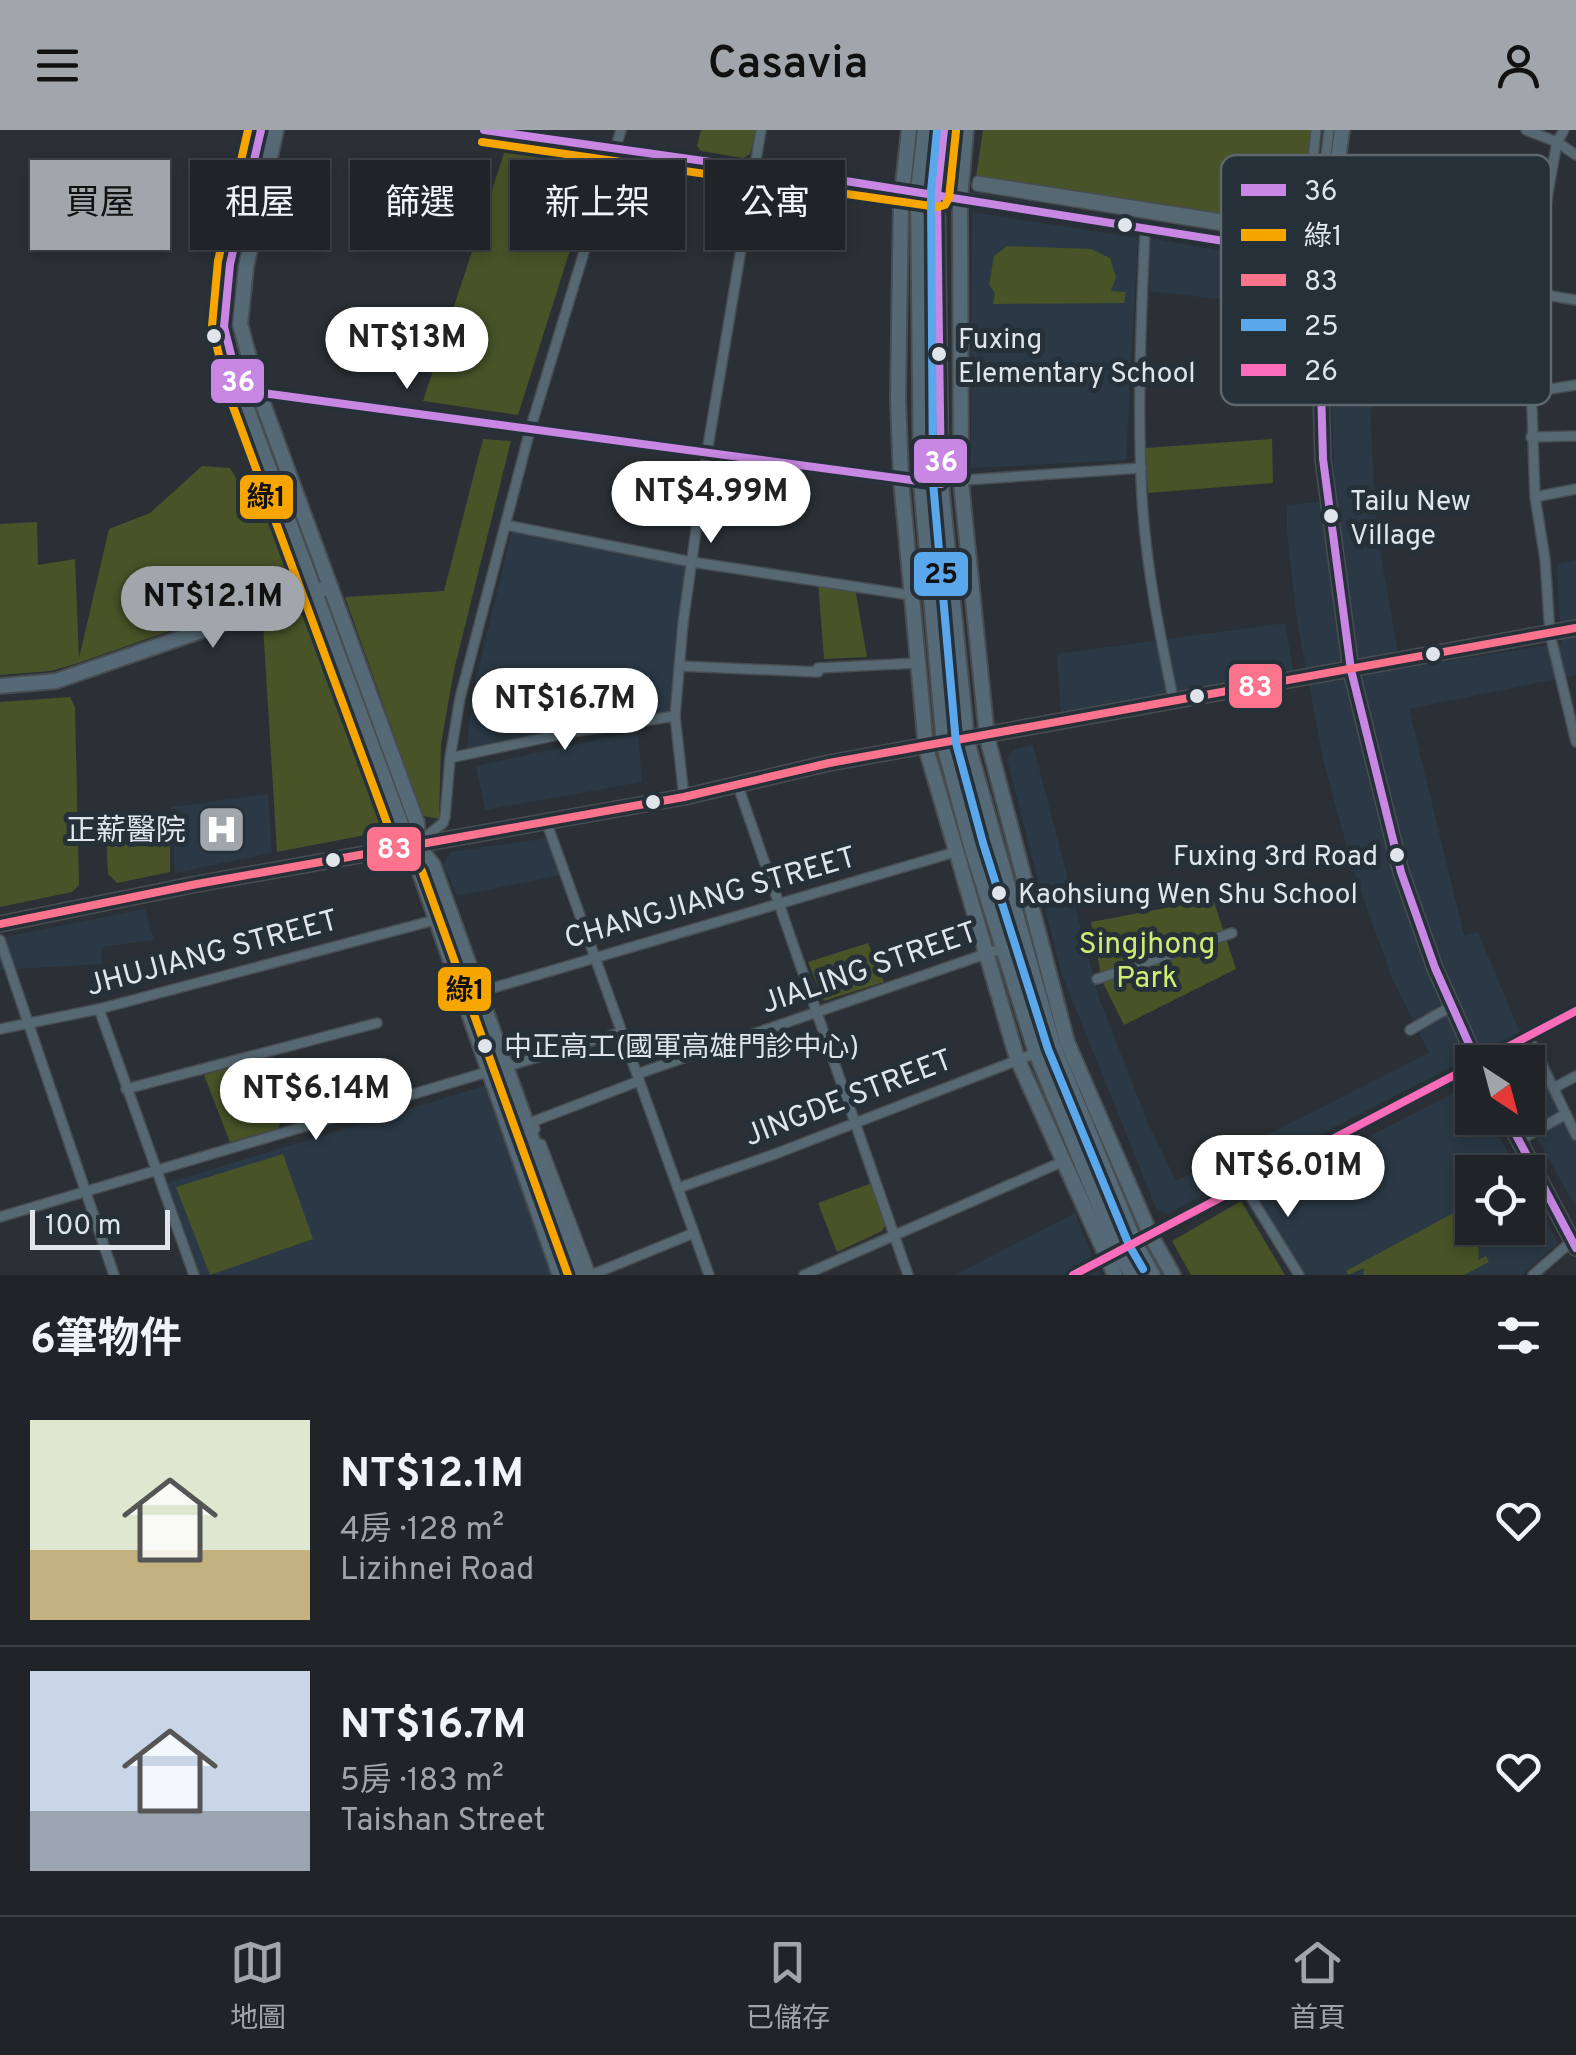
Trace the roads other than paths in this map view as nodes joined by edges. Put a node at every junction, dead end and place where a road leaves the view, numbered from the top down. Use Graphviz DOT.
graph roads {
  1 [pos="261,130"];
  2 [pos="276,130"];
  3 [pos="484,130"];
  4 [pos="620,130"];
  5 [pos="762,130"];
  6 [pos="909,130"];
  7 [pos="925,130"];
  8 [pos="944,130"];
  9 [pos="966,130"];
  10 [pos="1316,130"];
  11 [pos="1329,130"];
  12 [pos="1342,130"];
  13 [pos="1526,130"];
  14 [pos="1564,130"];
  15 [pos="1557,142"];
  16 [pos="616,149"];
  17 [pos="1313,155"];
  18 [pos="1326,155"];
  19 [pos="1339,155"];
  20 [pos="1576,155"];
  21 [pos="756,160"];
  22 [pos="705,161"];
  23 [pos="1551,176"];
  24 [pos="845,182"];
  25 [pos="902,188"];
  26 [pos="918,190"];
  27 [pos="938,194"];
  28 [pos="960,199"];
  29 [pos="1221,219"];
  30 [pos="1221,226"];
  31 [pos="1145,230"];
  32 [pos="1221,242"];
  33 [pos="741,250"];
  34 [pos="1551,296"];
  35 [pos="1576,300"];
  36 [pos="1576,384"];
  37 [pos="1551,388"];
  38 [pos="240,390"];
  39 [pos="258,390"];
  40 [pos="1321,405"];
  41 [pos="1531,405"];
  42 [pos="530,430"];
  43 [pos="1531,436"];
  44 [pos="1576,436"];
  45 [pos="708,452"];
  46 [pos="1141,468"];
  47 [pos="900,479"];
  48 [pos="960,482"];
  49 [pos="921,483"];
  50 [pos="941,484"];
  51 [pos="1576,490"];
  52 [pos="1535,496"];
  53 [pos="506,525"];
  54 [pos="692,562"];
  55 [pos="322,590"];
  56 [pos="910,595"];
  57 [pos="1576,628"];
  58 [pos="1550,634"];
  59 [pos="918,664"];
  60 [pos="678,666"];
  61 [pos="1351,670"];
  62 [pos="0,686"];
  63 [pos="1174,702"];
  64 [pos="675,716"];
  65 [pos="987,737"];
  66 [pos="967,741"];
  67 [pos="1576,742"];
  68 [pos="944,745"];
  69 [pos="926,748"];
  70 [pos="450,758"];
  71 [pos="737,783"];
  72 [pos="684,797"];
  73 [pos="545,820"];
  74 [pos="416,844"];
  75 [pos="955,852"];
  76 [pos="778,903"];
  77 [pos="435,920"];
  78 [pos="0,924"];
  79 [pos="1232,932"];
  80 [pos="0,940"];
  81 [pos="1003,948"];
  82 [pos="986,954"];
  83 [pos="594,956"];
  84 [pos="1096,979"];
  85 [pos="479,992"];
  86 [pos="1452,1006"];
  87 [pos="99,1009"];
  88 [pos="1576,1011"];
  89 [pos="816,1012"];
  90 [pos="28,1022"];
  91 [pos="377,1023"];
  92 [pos="0,1029"];
  93 [pos="1410,1030"];
  94 [pos="622,1032"];
  95 [pos="1528,1036"];
  96 [pos="1468,1045"];
  97 [pos="1511,1045"];
  98 [pos="1036,1053"];
  99 [pos="1017,1058"];
  100 [pos="508,1066"];
  101 [pos="489,1072"];
  102 [pos="1455,1075"];
  103 [pos="1576,1076"];
  104 [pos="638,1077"];
  105 [pos="126,1088"];
  106 [pos="1554,1088"];
  107 [pos="1566,1114"];
  108 [pos="532,1122"];
  109 [pos="855,1123"];
  110 [pos="1517,1135"];
  111 [pos="1576,1135"];
  112 [pos="1520,1140"];
  113 [pos="1064,1161"];
  114 [pos="156,1170"];
  115 [pos="546,1180"];
  116 [pos="530,1186"];
  117 [pos="1244,1186"];
  118 [pos="678,1188"];
  119 [pos="84,1192"];
  120 [pos="0,1217"];
  121 [pos="694,1233"];
  122 [pos="894,1236"];
  123 [pos="1151,1236"];
  124 [pos="1575,1242"];
  125 [pos="1135,1243"];
  126 [pos="1112,1254"];
  127 [pos="114,1275"];
  128 [pos="194,1275"];
  129 [pos="560,1275"];
  130 [pos="580,1275"];
  131 [pos="591,1275"];
  132 [pos="709,1275"];
  133 [pos="804,1275"];
  134 [pos="908,1275"];
  135 [pos="1074,1275"];
  136 [pos="1115,1275"];
  137 [pos="1132,1275"];
  138 [pos="1153,1275"];
  139 [pos="1174,1275"];
  140 [pos="1300,1275"];
  141 [pos="1533,1275"];
  1 -- 38 [label="street"];
  2 -- 39 [label="street"];
  3 -- 16 [label="street"];
  4 -- 16 [label="street"];
  5 -- 21 [label="street"];
  6 -- 25 [label="street"];
  7 -- 26 [label="street"];
  8 -- 27 [label="street"];
  9 -- 28 [label="street"];
  10 -- 17 [label="street"];
  11 -- 18 [label="street"];
  12 -- 19 [label="street"];
  13 -- 15 [label="street"];
  14 -- 15 [label="street"];
  15 -- 20 [label="street"];
  15 -- 23 [label="street"];
  16 -- 22 [label="street"];
  16 -- 42 [label="street"];
  24 -- 25 [label="street"];
  25 -- 26 [label="street"];
  25 -- 47 [label="street"];
  26 -- 27 [label="street"];
  26 -- 49 [label="street"];
  27 -- 28 [label="street"];
  27 -- 50 [label="street"];
  28 -- 31 [label="street"];
  28 -- 48 [label="street"];
  29 -- 30 [label="street"];
  31 -- 32 [label="street"];
  31 -- 46 [label="street"];
  33 -- 45 [label="street"];
  34 -- 35 [label="street"];
  36 -- 37 [label="street"];
  38 -- 39 [label="street"];
  38 -- 55 [label="street"];
  39 -- 42 [label="street"];
  39 -- 55 [label="street"];
  40 -- 61 [label="street"];
  41 -- 43 [label="street"];
  42 -- 45 [label="street"];
  42 -- 53 [label="street"];
  43 -- 44 [label="street"];
  43 -- 52 [label="street"];
  45 -- 47 [label="street"];
  45 -- 54 [label="street"];
  46 -- 48 [label="street"];
  46 -- 63 [label="street"];
  47 -- 49 [label="street"];
  47 -- 56 [label="street"];
  48 -- 50 [label="street"];
  48 -- 65 [label="street"];
  49 -- 50 [label="street"];
  49 -- 68 [label="street"];
  50 -- 66 [label="street"];
  51 -- 52 [label="street"];
  52 -- 58 [label="street"];
  53 -- 54 [label="street"];
  53 -- 70 [label="street"];
  54 -- 56 [label="street"];
  54 -- 60 [label="street"];
  55 -- 62 [label="street"];
  55 -- 74 [label="street"];
  56 -- 59 [label="street"];
  57 -- 58 [label="street"];
  58 -- 61 [label="street"];
  58 -- 67 [label="street"];
  59 -- 60 [label="street"];
  59 -- 69 [label="street"];
  60 -- 64 [label="street"];
  61 -- 63 [label="street"];
  61 -- 86 [label="street"];
  63 -- 65 [label="street"];
  64 -- 70 [label="street"];
  64 -- 72 [label="street"];
  65 -- 66 [label="street"];
  65 -- 123 [label="street"];
  66 -- 68 [label="street"];
  66 -- 125 [label="street"];
  68 -- 69 [label="street"];
  68 -- 81 [label="street"];
  69 -- 71 [label="street"];
  69 -- 75 [label="street"];
  70 -- 74 [label="street"];
  71 -- 72 [label="street"];
  71 -- 76 [label="street"];
  72 -- 73 [label="street"];
  73 -- 74 [label="street"];
  73 -- 83 [label="street"];
  74 -- 77 [label="street"];
  74 -- 78 [label="street"];
  74 -- 85 [label="street"];
  75 -- 76 [label="street, CHANGJIANG STREET"];
  75 -- 82 [label="street"];
  76 -- 83 [label="street, CHANGJIANG STREET"];
  76 -- 89 [label="street"];
  77 -- 87 [label="street, JHUJIANG STREET"];
  77 -- 101 [label="street"];
  79 -- 84 [label="street"];
  80 -- 90 [label="street"];
  81 -- 82 [label="street, JIALING STREET"];
  81 -- 98 [label="street"];
  82 -- 89 [label="street, JIALING STREET"];
  82 -- 99 [label="street"];
  83 -- 85 [label="street, CHANGJIANG STREET"];
  83 -- 94 [label="street"];
  85 -- 100 [label="street"];
  86 -- 93 [label="street"];
  86 -- 96 [label="street"];
  87 -- 90 [label="street, JHUJIANG STREET"];
  87 -- 105 [label="street"];
  88 -- 95 [label="street"];
  89 -- 104 [label="street, JIALING STREET"];
  89 -- 109 [label="street"];
  90 -- 92 [label="street, JHUJIANG STREET"];
  90 -- 119 [label="street"];
  91 -- 105 [label="street"];
  94 -- 100 [label="street"];
  94 -- 104 [label="street"];
  95 -- 97 [label="street"];
  95 -- 106 [label="street"];
  98 -- 99 [label="street, JINGDE STREET"];
  98 -- 126 [label="street"];
  99 -- 109 [label="street, JINGDE STREET"];
  99 -- 113 [label="street"];
  100 -- 101 [label="street"];
  100 -- 108 [label="street"];
  100 -- 115 [label="street"];
  101 -- 114 [label="street"];
  101 -- 116 [label="street"];
  102 -- 117 [label="street"];
  103 -- 106 [label="street"];
  104 -- 108 [label="street, JIALING STREET"];
  104 -- 118 [label="street"];
  105 -- 114 [label="street"];
  106 -- 107 [label="street"];
  107 -- 111 [label="street"];
  107 -- 112 [label="street"];
  108 -- 131 [label="street"];
  109 -- 118 [label="street, JINGDE STREET"];
  109 -- 122 [label="street"];
  110 -- 112 [label="street"];
  112 -- 124 [label="street"];
  113 -- 122 [label="street"];
  113 -- 126 [label="street"];
  114 -- 119 [label="street"];
  114 -- 128 [label="street"];
  115 -- 116 [label="street"];
  115 -- 130 [label="street"];
  116 -- 129 [label="street"];
  117 -- 123 [label="street"];
  117 -- 140 [label="street"];
  118 -- 121 [label="street"];
  119 -- 120 [label="street"];
  119 -- 127 [label="street"];
  121 -- 131 [label="street"];
  121 -- 132 [label="street"];
  122 -- 133 [label="street"];
  122 -- 134 [label="street"];
  123 -- 125 [label="street"];
  123 -- 139 [label="street"];
  124 -- 141 [label="street"];
  125 -- 126 [label="street"];
  125 -- 138 [label="street"];
  126 -- 135 [label="street"];
  126 -- 136 [label="street"];
  126 -- 137 [label="street"];
}
